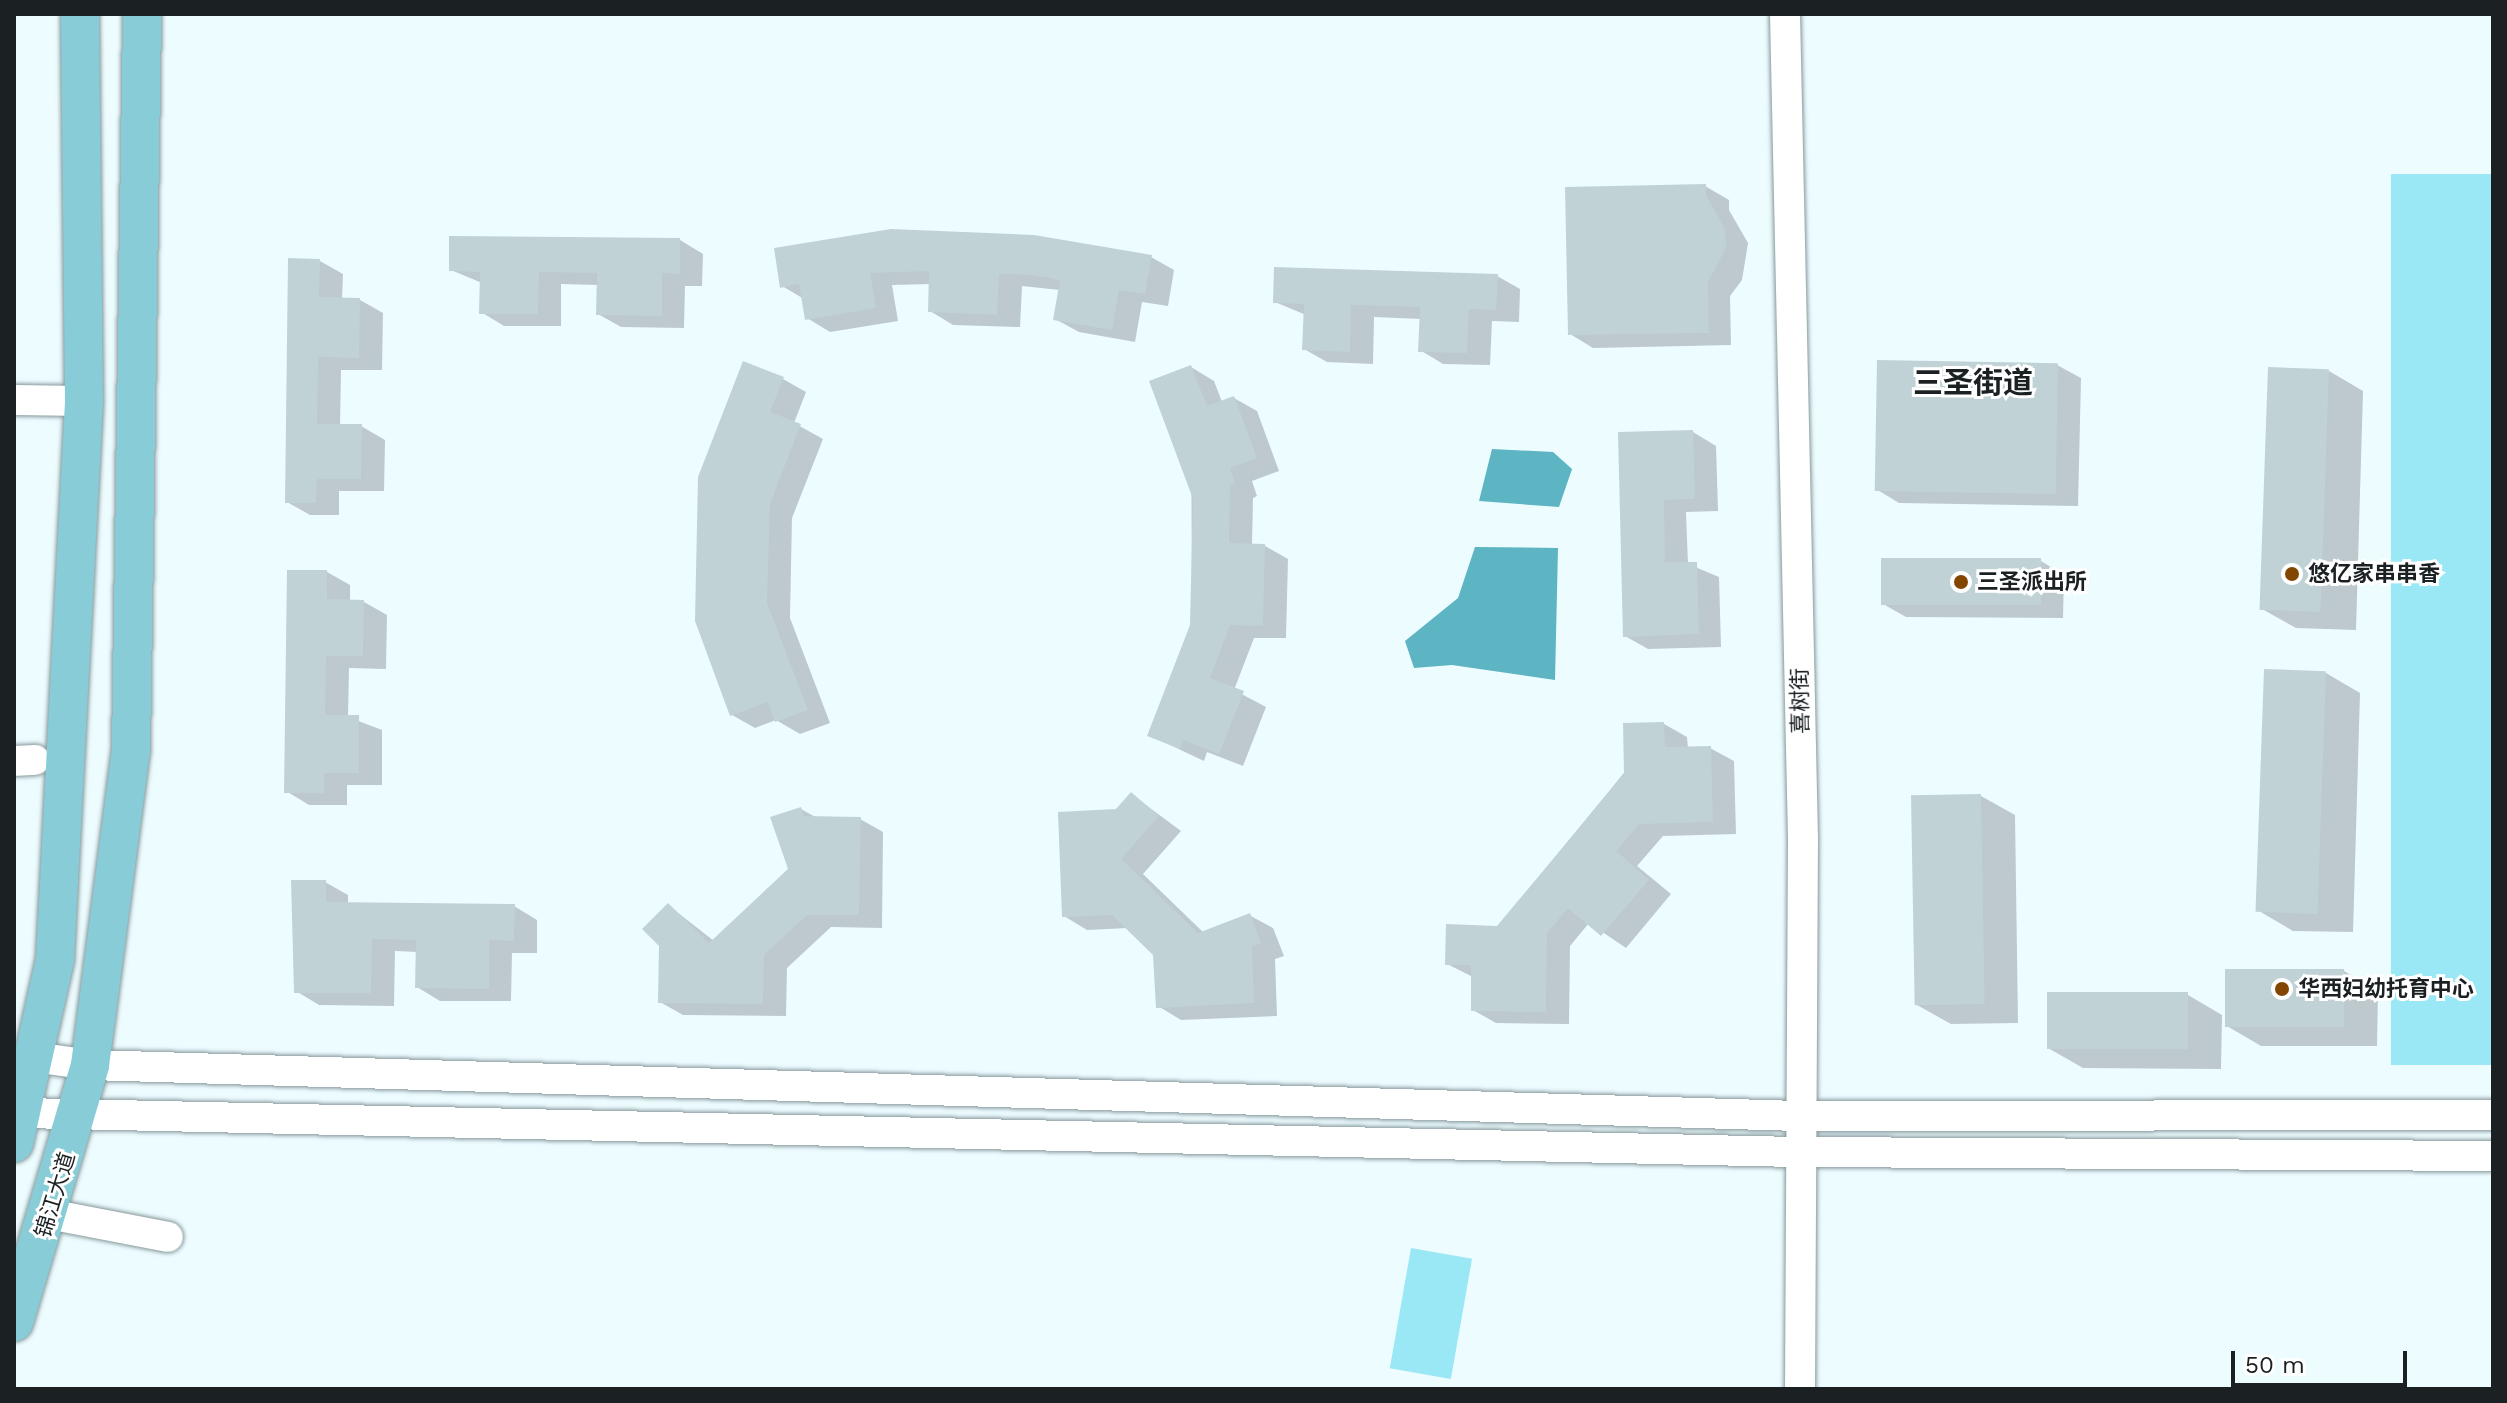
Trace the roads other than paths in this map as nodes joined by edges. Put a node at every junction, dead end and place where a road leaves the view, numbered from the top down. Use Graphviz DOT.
graph roads {
  1 [pos="80,14"];
  2 [pos="142,14"];
  3 [pos="1785,14"];
  4 [pos="14,400"];
  5 [pos="84,401"];
  6 [pos="90,1065"];
  7 [pos="23,1096"];
  8 [pos="79,1113"];
  9 [pos="2493,1115"];
  10 [pos="1802,1116"];
  11 [pos="1803,1152"];
  12 [pos="2493,1156"];
  13 [pos="49,1214"];
  14 [pos="168,1237"];
  15 [pos="14,1322"];
  16 [pos="1800,1389"];
  1 -- 5 [label="main road"];
  2 -- 6 [label="main road, 锦江大道"];
  3 -- 10 [label="street, 喜树街"];
  4 -- 5 [label="street"];
  5 -- 7 [label="main road"];
  6 -- 7 [label="street"];
  6 -- 8 [label="main road, 锦江大道"];
  6 -- 10 [label="street"];
  7 -- 8 [label="street"];
  8 -- 11 [label="street"];
  8 -- 13 [label="main road, 锦江大道"];
  9 -- 10 [label="street"];
  10 -- 11 [label="street, 喜树街"];
  11 -- 12 [label="street"];
  11 -- 16 [label="street, 喜树街"];
  13 -- 14 [label="street"];
  13 -- 15 [label="main road, 锦江大道"];
}
